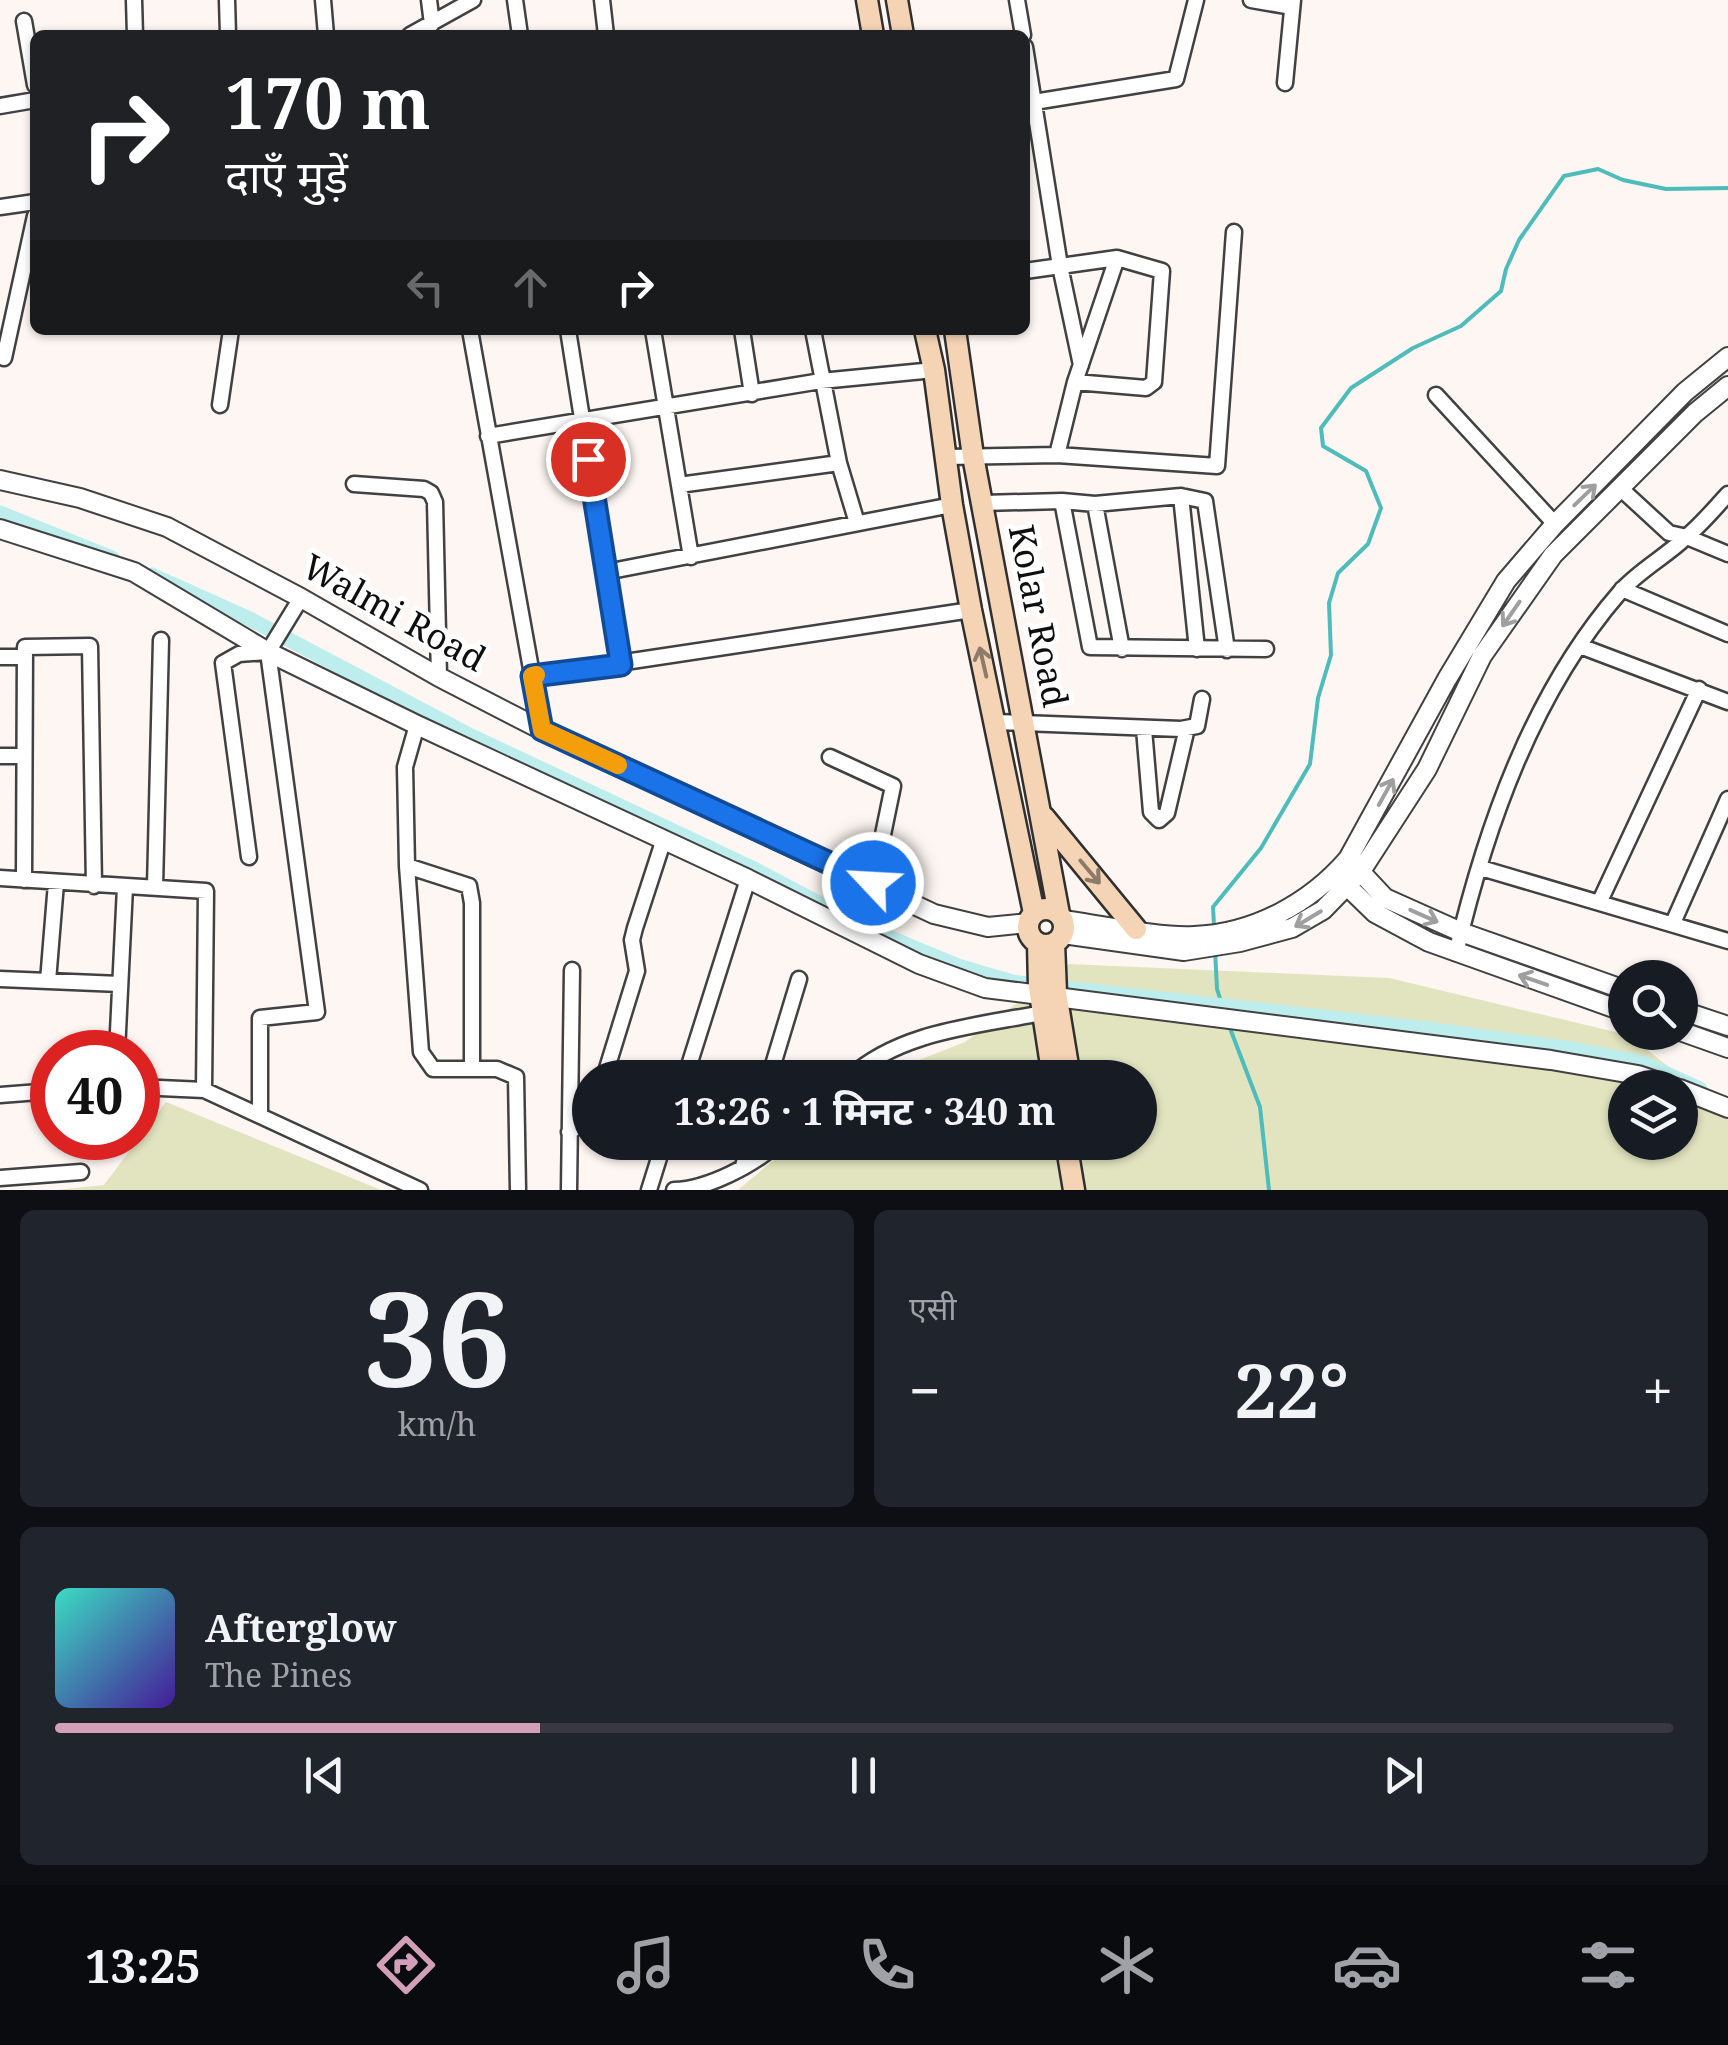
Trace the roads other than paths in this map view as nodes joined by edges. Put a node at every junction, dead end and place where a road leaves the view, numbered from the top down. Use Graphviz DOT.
graph roads {
  1 [pos="134,0"];
  2 [pos="228,0"];
  3 [pos="323,0"];
  4 [pos="429,0"];
  5 [pos="472,0"];
  6 [pos="514,0"];
  7 [pos="602,0"];
  8 [pos="867,0"];
  9 [pos="897,0"];
  10 [pos="1018,0"];
  11 [pos="1196,0"];
  12 [pos="1251,0"];
  13 [pos="1292,4"];
  14 [pos="24,21"];
  15 [pos="432,24"];
  16 [pos="135,30"];
  17 [pos="228,30"];
  18 [pos="326,30"];
  19 [pos="420,30"];
  20 [pos="519,30"];
  21 [pos="605,30"];
  22 [pos="871,30"];
  23 [pos="902,30"];
  24 [pos="1022,30"];
  25 [pos="30,56"];
  26 [pos="1030,78"];
  27 [pos="1285,83"];
  28 [pos="30,101"];
  29 [pos="1034,102"];
  30 [pos="0,106"];
  31 [pos="30,203"];
  32 [pos="0,206"];
  33 [pos="1234,232"];
  34 [pos="30,239"];
  35 [pos="1117,258"];
  36 [pos="1060,266"];
  37 [pos="1030,270"];
  38 [pos="230,335"];
  39 [pos="471,335"];
  40 [pos="569,335"];
  41 [pos="654,335"];
  42 [pos="743,335"];
  43 [pos="813,335"];
  44 [pos="926,335"];
  45 [pos="956,335"];
  46 [pos="4,358"];
  47 [pos="1728,358"];
  48 [pos="1081,366"];
  49 [pos="934,370"];
  50 [pos="821,382"];
  51 [pos="1075,382"];
  52 [pos="1728,386"];
  53 [pos="752,394"];
  54 [pos="1436,394"];
  55 [pos="220,405"];
  56 [pos="664,408"];
  57 [pos="582,421"];
  58 [pos="488,436"];
  59 [pos="1057,455"];
  60 [pos="973,456"];
  61 [pos="946,457"];
  62 [pos="838,463"];
  63 [pos="0,480"];
  64 [pos="354,484"];
  65 [pos="678,485"];
  66 [pos="1619,487"];
  67 [pos="1728,494"];
  68 [pos="1181,496"];
  69 [pos="1062,500"];
  70 [pos="983,504"];
  71 [pos="1096,504"];
  72 [pos="952,505"];
  73 [pos="857,523"];
  74 [pos="1555,524"];
  75 [pos="0,529"];
  76 [pos="1687,537"];
  77 [pos="1728,554"];
  78 [pos="691,556"];
  79 [pos="606,572"];
  80 [pos="1622,590"];
  81 [pos="301,598"];
  82 [pos="971,610"];
  83 [pos="1728,634"];
  84 [pos="160,640"];
  85 [pos="1580,646"];
  86 [pos="1197,649"];
  87 [pos="1266,649"];
  88 [pos="1122,650"];
  89 [pos="1226,650"];
  90 [pos="268,652"];
  91 [pos="0,657"];
  92 [pos="24,657"];
  93 [pos="621,665"];
  94 [pos="532,676"];
  95 [pos="439,677"];
  96 [pos="1698,689"];
  97 [pos="1202,699"];
  98 [pos="1728,702"];
  99 [pos="996,722"];
  100 [pos="1025,724"];
  101 [pos="417,725"];
  102 [pos="1186,728"];
  103 [pos="1144,729"];
  104 [pos="542,730"];
  105 [pos="0,756"];
  106 [pos="23,756"];
  107 [pos="830,756"];
  108 [pos="1728,799"];
  109 [pos="1042,816"];
  110 [pos="663,842"];
  111 [pos="249,857"];
  112 [pos="1354,865"];
  113 [pos="406,866"];
  114 [pos="1481,868"];
  115 [pos="0,878"];
  116 [pos="748,879"];
  117 [pos="24,880"];
  118 [pos="1341,880"];
  119 [pos="56,882"];
  120 [pos="873,883"];
  121 [pos="94,886"];
  122 [pos="126,887"];
  123 [pos="155,887"];
  124 [pos="1600,900"];
  125 [pos="1031,918"];
  126 [pos="1673,923"];
  127 [pos="1460,932"];
  128 [pos="1148,936"];
  129 [pos="1053,939"];
  130 [pos="1728,942"];
  131 [pos="1456,953"];
  132 [pos="572,970"];
  133 [pos="799,978"];
  134 [pos="0,979"];
  135 [pos="48,981"];
  136 [pos="120,984"];
  137 [pos="1608,984"];
  138 [pos="1047,997"];
  139 [pos="1608,1006"];
  140 [pos="1698,1016"];
  141 [pos="1728,1026"];
  142 [pos="118,1030"];
  143 [pos="1698,1037"];
  144 [pos="1728,1048"];
  145 [pos="609,1060"];
  146 [pos="691,1060"];
  147 [pos="775,1060"];
  148 [pos="868,1060"];
  149 [pos="1051,1060"];
  150 [pos="1065,1060"];
  151 [pos="472,1068"];
  152 [pos="1609,1070"];
  153 [pos="160,1087"];
  154 [pos="204,1090"];
  155 [pos="30,1093"];
  156 [pos="0,1095"];
  157 [pos="1698,1096"];
  158 [pos="1728,1108"];
  159 [pos="260,1114"];
  160 [pos="570,1132"];
  161 [pos="659,1160"];
  162 [pos="744,1160"];
  163 [pos="751,1160"];
  164 [pos="1069,1160"];
  165 [pos="1083,1160"];
  166 [pos="742,1166"];
  167 [pos="81,1172"];
  168 [pos="0,1178"];
  169 [pos="420,1190"];
  170 [pos="518,1190"];
  171 [pos="569,1190"];
  172 [pos="650,1190"];
  173 [pos="674,1190"];
  174 [pos="1074,1190"];
  175 [pos="1088,1190"];
  1 -- 16 [label="street"];
  2 -- 17 [label="street"];
  3 -- 18 [label="street"];
  4 -- 15 [label="street"];
  5 -- 15 [label="street"];
  6 -- 20 [label="street"];
  7 -- 21 [label="street"];
  8 -- 22 [label="main road"];
  9 -- 23 [label="main road"];
  10 -- 24 [label="street"];
  11 -- 29 [label="street"];
  12 -- 13 [label="street"];
  13 -- 27 [label="street"];
  14 -- 25 [label="street"];
  15 -- 19 [label="street"];
  26 -- 29 [label="street"];
  28 -- 30 [label="street"];
  29 -- 36 [label="street"];
  31 -- 32 [label="street"];
  33 -- 59 [label="street"];
  34 -- 46 [label="street"];
  35 -- 36 [label="street"];
  35 -- 48 [label="street"];
  35 -- 51 [label="street"];
  36 -- 37 [label="street"];
  36 -- 48 [label="street"];
  38 -- 55 [label="street"];
  39 -- 58 [label="street"];
  40 -- 57 [label="street"];
  41 -- 56 [label="street"];
  42 -- 53 [label="street"];
  43 -- 50 [label="street"];
  44 -- 49 [label="main road, Kolar Road"];
  45 -- 60 [label="main road, Kolar Road"];
  74 -- 47 [label="street, one-way"];
  48 -- 51 [label="street"];
  49 -- 50 [label="street"];
  49 -- 61 [label="main road, Kolar Road"];
  50 -- 53 [label="street"];
  50 -- 62 [label="street"];
  51 -- 59 [label="street"];
  52 -- 66 [label="street"];
  53 -- 56 [label="street"];
  54 -- 74 [label="street"];
  56 -- 57 [label="street"];
  56 -- 65 [label="street"];
  57 -- 58 [label="street"];
  57 -- 79 [label="street"];
  58 -- 94 [label="street"];
  59 -- 60 [label="street"];
  60 -- 61 [label="street"];
  60 -- 70 [label="main road, Kolar Road"];
  61 -- 72 [label="main road, Kolar Road"];
  62 -- 65 [label="street"];
  62 -- 73 [label="street"];
  63 -- 81 [label="street, Walmi Road"];
  64 -- 95 [label="street"];
  65 -- 78 [label="street"];
  66 -- 76 [label="street"];
  66 -- 112 [label="street, one-way"];
  67 -- 76 [label="street"];
  68 -- 71 [label="street"];
  68 -- 86 [label="street"];
  68 -- 89 [label="street"];
  69 -- 70 [label="street"];
  69 -- 71 [label="street"];
  69 -- 88 [label="street"];
  70 -- 72 [label="main road"];
  70 -- 100 [label="main road, Kolar Road"];
  71 -- 88 [label="street"];
  72 -- 73 [label="street"];
  72 -- 82 [label="main road, Kolar Road"];
  73 -- 78 [label="street"];
  112 -- 74 [label="street, one-way"];
  75 -- 90 [label="street"];
  76 -- 77 [label="street"];
  76 -- 80 [label="street"];
  78 -- 79 [label="street"];
  79 -- 93 [label="street"];
  80 -- 83 [label="street"];
  80 -- 85 [label="street"];
  81 -- 90 [label="street"];
  81 -- 95 [label="street, Walmi Road"];
  82 -- 93 [label="street"];
  99 -- 82 [label="main road, Kolar Road, one-way"];
  84 -- 123 [label="street"];
  85 -- 96 [label="street"];
  85 -- 114 [label="street"];
  86 -- 88 [label="street"];
  86 -- 89 [label="street"];
  87 -- 89 [label="street"];
  90 -- 101 [label="street"];
  90 -- 111 [label="street"];
  90 -- 159 [label="street"];
  91 -- 92 [label="street"];
  92 -- 106 [label="street"];
  92 -- 121 [label="street"];
  93 -- 94 [label="street"];
  94 -- 104 [label="street"];
  95 -- 104 [label="street, Walmi Road"];
  96 -- 98 [label="street"];
  96 -- 124 [label="street"];
  97 -- 102 [label="street"];
  99 -- 100 [label="street"];
  99 -- 125 [label="main road, Kolar Road"];
  100 -- 103 [label="street"];
  100 -- 109 [label="main road, Kolar Road"];
  101 -- 110 [label="street"];
  101 -- 113 [label="street"];
  102 -- 103 [label="street"];
  102 -- 103 [label="street"];
  104 -- 120 [label="street, Walmi Road"];
  105 -- 106 [label="street"];
  106 -- 117 [label="street"];
  107 -- 120 [label="street"];
  108 -- 126 [label="street"];
  109 -- 128 [label="main road, one-way"];
  109 -- 129 [label="main road, Kolar Road"];
  110 -- 116 [label="street"];
  110 -- 145 [label="street"];
  112 -- 118 [label="street"];
  112 -- 127 [label="street, one-way"];
  113 -- 151 [label="street"];
  113 -- 151 [label="street"];
  114 -- 124 [label="street"];
  114 -- 127 [label="street"];
  115 -- 117 [label="street"];
  116 -- 138 [label="street"];
  116 -- 146 [label="street"];
  117 -- 119 [label="street"];
  118 -- 128 [label="street"];
  118 -- 131 [label="street"];
  119 -- 121 [label="street"];
  119 -- 135 [label="street"];
  120 -- 125 [label="street, Walmi Road"];
  121 -- 122 [label="street"];
  122 -- 123 [label="street"];
  122 -- 136 [label="street"];
  123 -- 154 [label="street"];
  124 -- 126 [label="street"];
  125 -- 129 [label="main road, Kolar Road"];
  125 -- 129 [label="main road"];
  126 -- 130 [label="street"];
  127 -- 131 [label="street"];
  127 -- 137 [label="street"];
  128 -- 129 [label="street"];
  129 -- 138 [label="main road, Kolar Road"];
  139 -- 131 [label="street, one-way"];
  132 -- 160 [label="street"];
  133 -- 147 [label="street"];
  134 -- 135 [label="street"];
  135 -- 136 [label="street"];
  136 -- 142 [label="street"];
  138 -- 148 [label="street"];
  138 -- 149 [label="main road, Kolar Road"];
  138 -- 150 [label="main road, Kolar Road"];
  138 -- 152 [label="street"];
  140 -- 141 [label="street"];
  143 -- 144 [label="street"];
  151 -- 170 [label="street"];
  153 -- 154 [label="street"];
  154 -- 159 [label="street"];
  155 -- 156 [label="street"];
  157 -- 158 [label="street"];
  159 -- 169 [label="street"];
  160 -- 171 [label="street"];
  161 -- 172 [label="street"];
  162 -- 166 [label="street"];
  163 -- 166 [label="street"];
  164 -- 174 [label="main road"];
  165 -- 175 [label="main road"];
  166 -- 173 [label="street"];
  167 -- 168 [label="street"];
}
